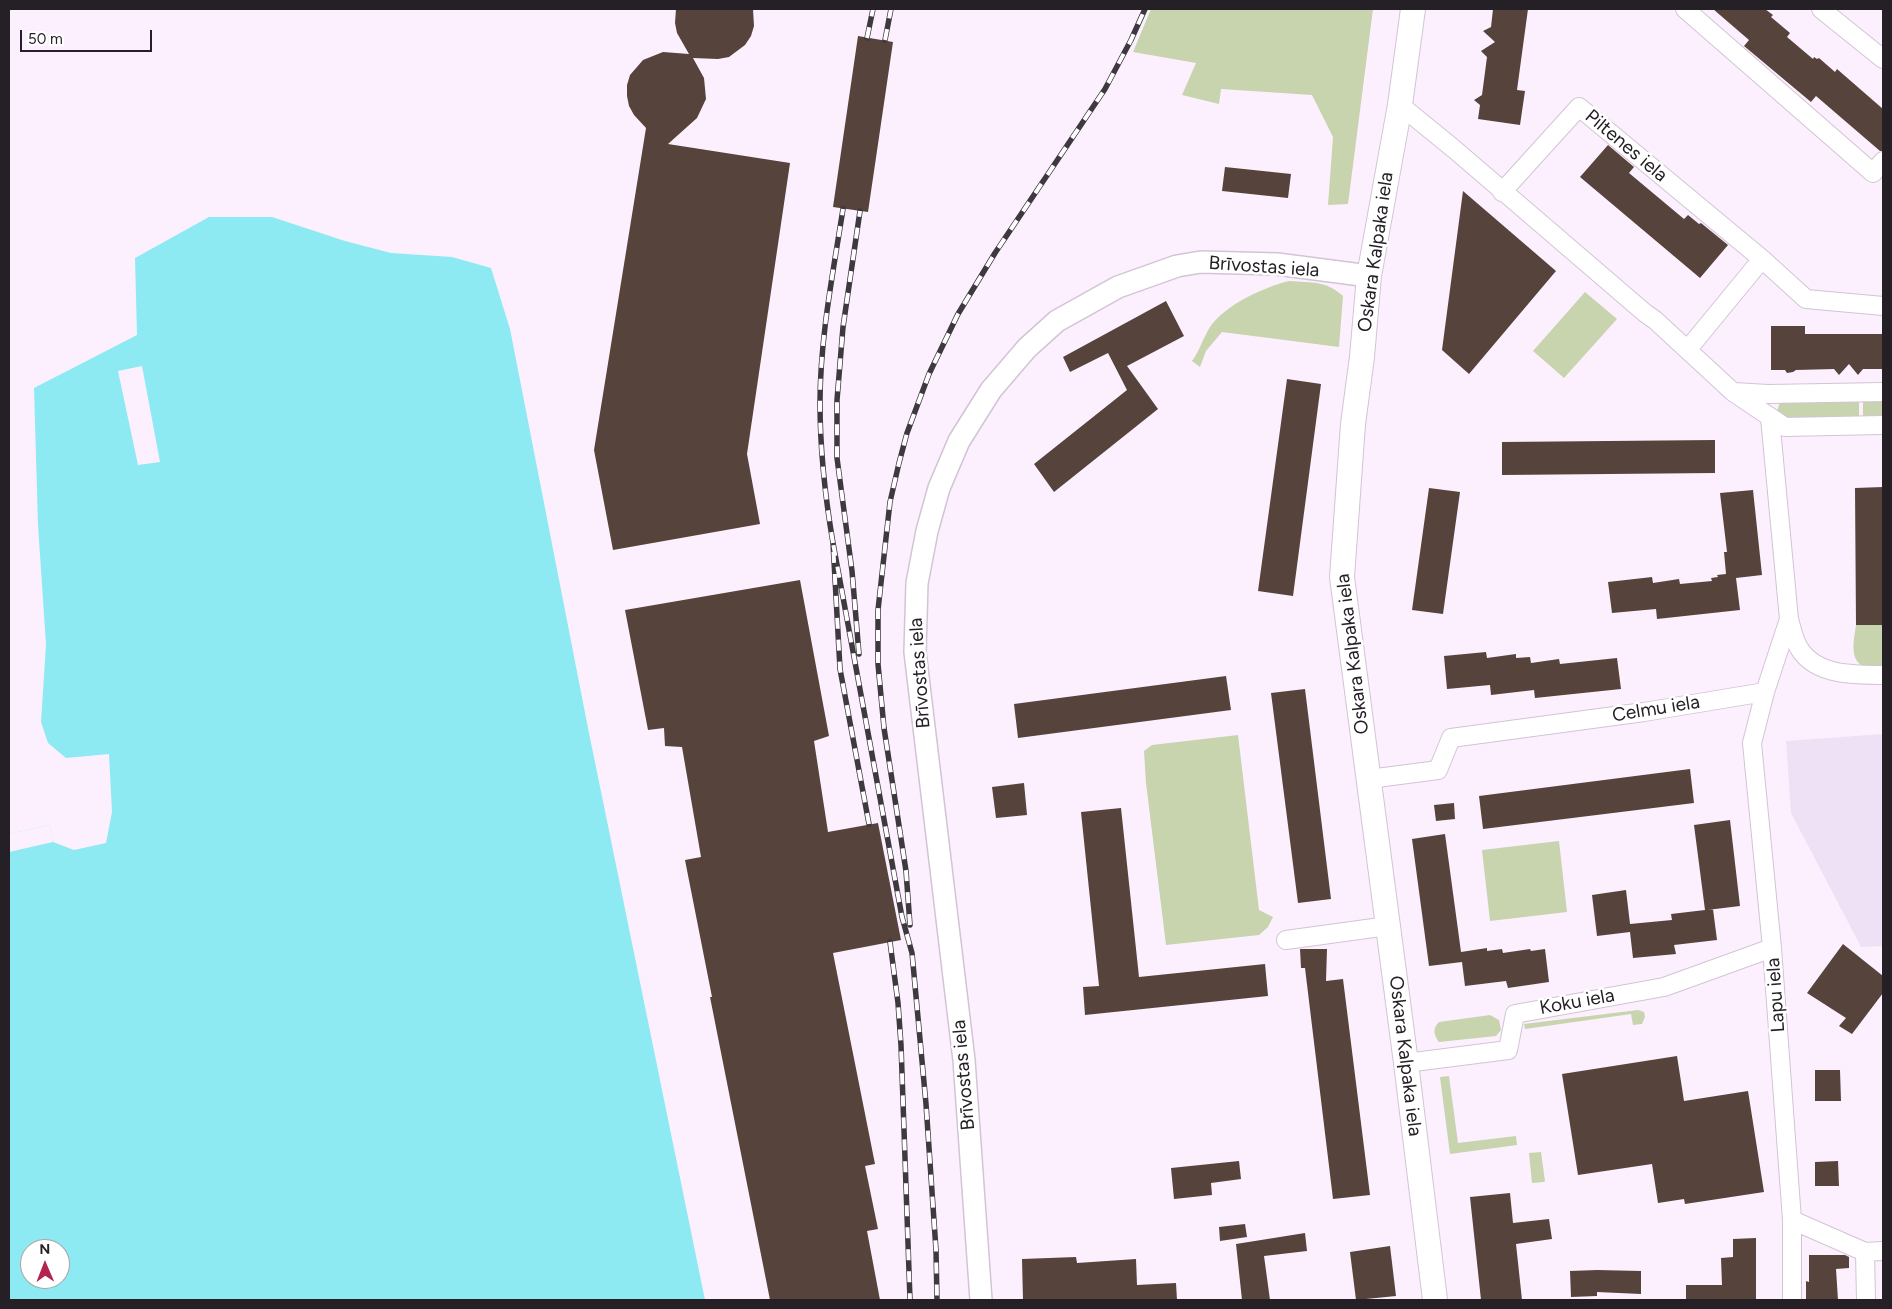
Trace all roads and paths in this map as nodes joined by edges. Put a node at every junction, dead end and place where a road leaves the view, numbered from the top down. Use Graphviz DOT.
graph roads {
  1 [pos="1413,9"];
  2 [pos="1685,9"];
  3 [pos="1821,9"];
  4 [pos="1883,59"];
  5 [pos="1400,105"];
  6 [pos="1883,161"];
  7 [pos="1502,192"];
  8 [pos="1762,258"];
  9 [pos="1369,276"];
  10 [pos="1883,306"];
  11 [pos="1688,349"];
  12 [pos="1733,392"];
  13 [pos="1883,392"];
  14 [pos="1770,418"];
  15 [pos="1883,425"];
  16 [pos="1789,619"];
  17 [pos="1883,675"];
  18 [pos="1765,692"];
  19 [pos="1369,779"];
  20 [pos="1388,926"];
  21 [pos="1286,940"];
  22 [pos="1772,948"];
  23 [pos="1406,1063"];
  24 [pos="1792,1220"];
  25 [pos="1865,1252"];
  26 [pos="1883,1252"];
  27 [pos="981,1300"];
  28 [pos="1435,1300"];
  29 [pos="1792,1300"];
  30 [pos="1866,1300"];
  1 -- 5 [label="main road, Oskara Kalpaka iela"];
  2 -- 6 [label="street"];
  3 -- 4 [label="street"];
  5 -- 7 [label="street"];
  5 -- 9 [label="main road, Oskara Kalpaka iela"];
  7 -- 8 [label="street, Piltenes iela"];
  7 -- 11 [label="street"];
  8 -- 10 [label="street"];
  8 -- 11 [label="street"];
  9 -- 19 [label="main road, Oskara Kalpaka iela"];
  9 -- 27 [label="street, Brīvostas iela"];
  11 -- 12 [label="street"];
  12 -- 13 [label="street"];
  12 -- 14 [label="street"];
  14 -- 15 [label="street"];
  14 -- 16 [label="street"];
  16 -- 17 [label="street"];
  16 -- 18 [label="street"];
  18 -- 19 [label="street, Celmu iela"];
  18 -- 22 [label="street, Lapu iela"];
  19 -- 20 [label="main road, Oskara Kalpaka iela"];
  20 -- 21 [label="street"];
  20 -- 23 [label="main road, Oskara Kalpaka iela"];
  22 -- 23 [label="street, Koku iela"];
  22 -- 24 [label="street, Lapu iela"];
  23 -- 28 [label="main road, Oskara Kalpaka iela"];
  24 -- 25 [label="street"];
  24 -- 29 [label="street, Lapu iela"];
  25 -- 26 [label="street"];
  25 -- 30 [label="street"];
}
